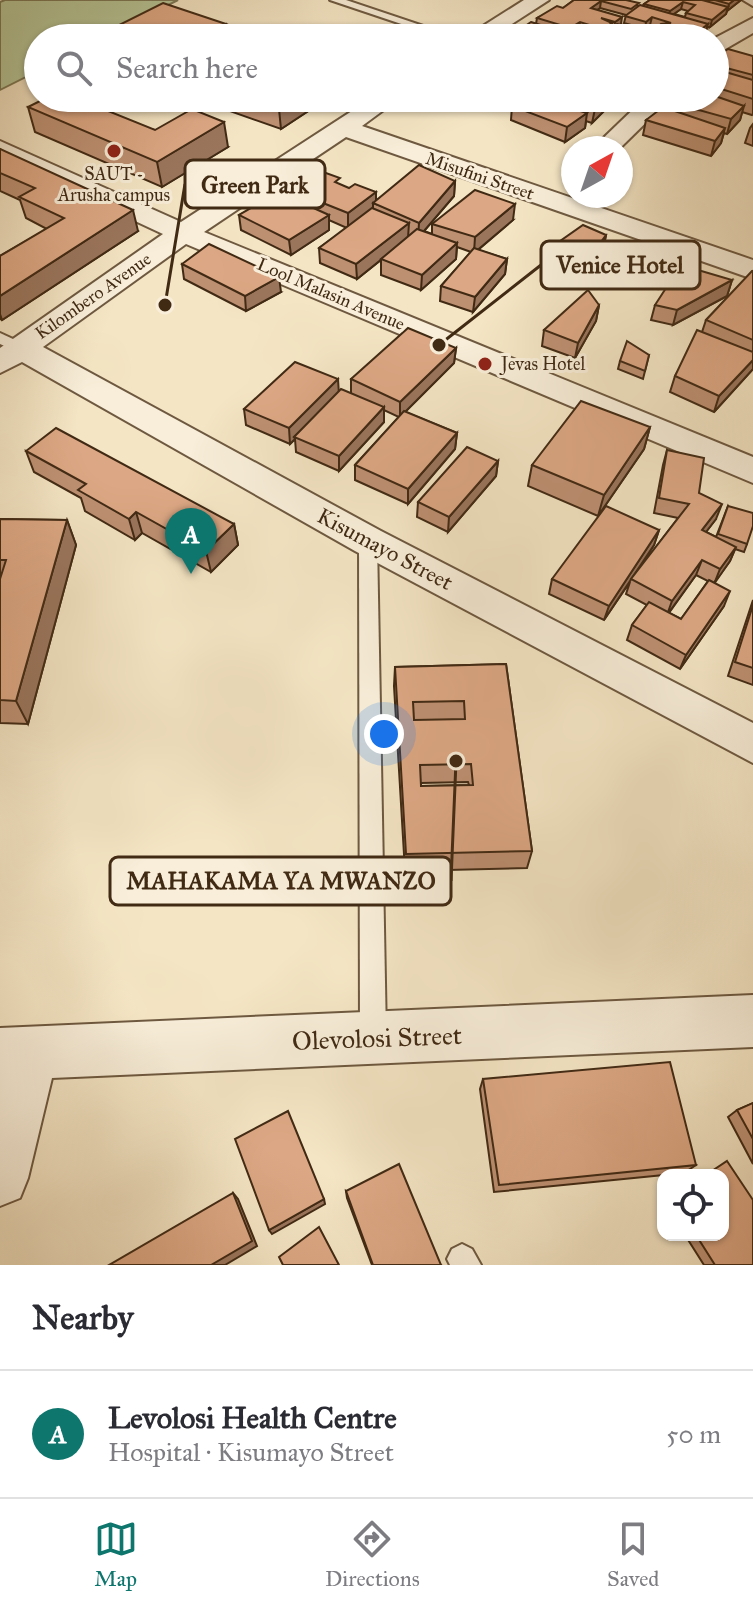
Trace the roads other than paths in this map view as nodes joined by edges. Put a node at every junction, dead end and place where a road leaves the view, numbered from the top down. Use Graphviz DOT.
graph roads {
  1 [pos="335,0"];
  2 [pos="539,0"];
  3 [pos="410,24"];
  4 [pos="499,24"];
  5 [pos="753,24"];
  6 [pos="729,39"];
  7 [pos="367,112"];
  8 [pos="644,112"];
  9 [pos="344,128"];
  10 [pos="619,136"];
  11 [pos="0,149"];
  12 [pos="561,192"];
  13 [pos="552,201"];
  14 [pos="183,233"];
  15 [pos="753,270"];
  16 [pos="7,350"];
  17 [pos="753,471"];
  18 [pos="368,541"];
  19 [pos="753,744"];
  20 [pos="753,1021"];
  21 [pos="373,1038"];
  22 [pos="15,1053"];
  23 [pos="0,1178"];
  1 -- 3 [label="lane"];
  2 -- 4 [label="street"];
  5 -- 6 [label="street"];
  7 -- 9 [label="street, Kilombero Avenue"];
  8 -- 10 [label="street"];
  9 -- 13 [label="street, Misufini Street"];
  9 -- 14 [label="street, Kilombero Avenue"];
  11 -- 14 [label="street, Lool Malasin Avenue"];
  12 -- 13 [label="street"];
  13 -- 15 [label="street, Misufini Street"];
  14 -- 16 [label="street, Kilombero Avenue"];
  14 -- 17 [label="street, Lool Malasin Avenue"];
  16 -- 18 [label="street, Kisumayo Street"];
  18 -- 19 [label="street, Kisumayo Street"];
  18 -- 21 [label="lane"];
  20 -- 21 [label="street, Olevolosi Street"];
  21 -- 22 [label="street, Olevolosi Street"];
  22 -- 23 [label="street"];
}
